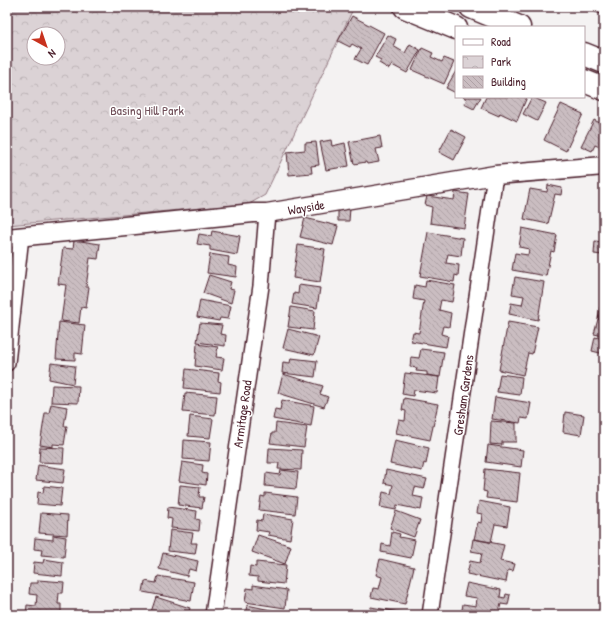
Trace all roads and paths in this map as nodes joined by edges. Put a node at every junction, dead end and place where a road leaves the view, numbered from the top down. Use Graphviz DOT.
graph roads {
  1 [pos="405,7"];
  2 [pos="471,7"];
  3 [pos="518,26"];
  4 [pos="455,28"];
  5 [pos="585,54"];
  6 [pos="604,62"];
  7 [pos="585,81"];
  8 [pos="604,89"];
  9 [pos="604,166"];
  10 [pos="495,175"];
  11 [pos="267,213"];
  12 [pos="14,237"];
  13 [pos="7,362"];
  14 [pos="213,615"];
  15 [pos="430,615"];
  1 -- 4 [label="highway"];
  2 -- 3 [label="highway"];
  5 -- 6 [label="highway"];
  7 -- 8 [label="highway"];
  9 -- 10 [label="street, Wayside"];
  10 -- 11 [label="street, Wayside"];
  10 -- 15 [label="street, Gresham Gardens"];
  11 -- 12 [label="street, Wayside"];
  11 -- 14 [label="street, Armitage Road"];
  12 -- 13 [label="street"];
}
